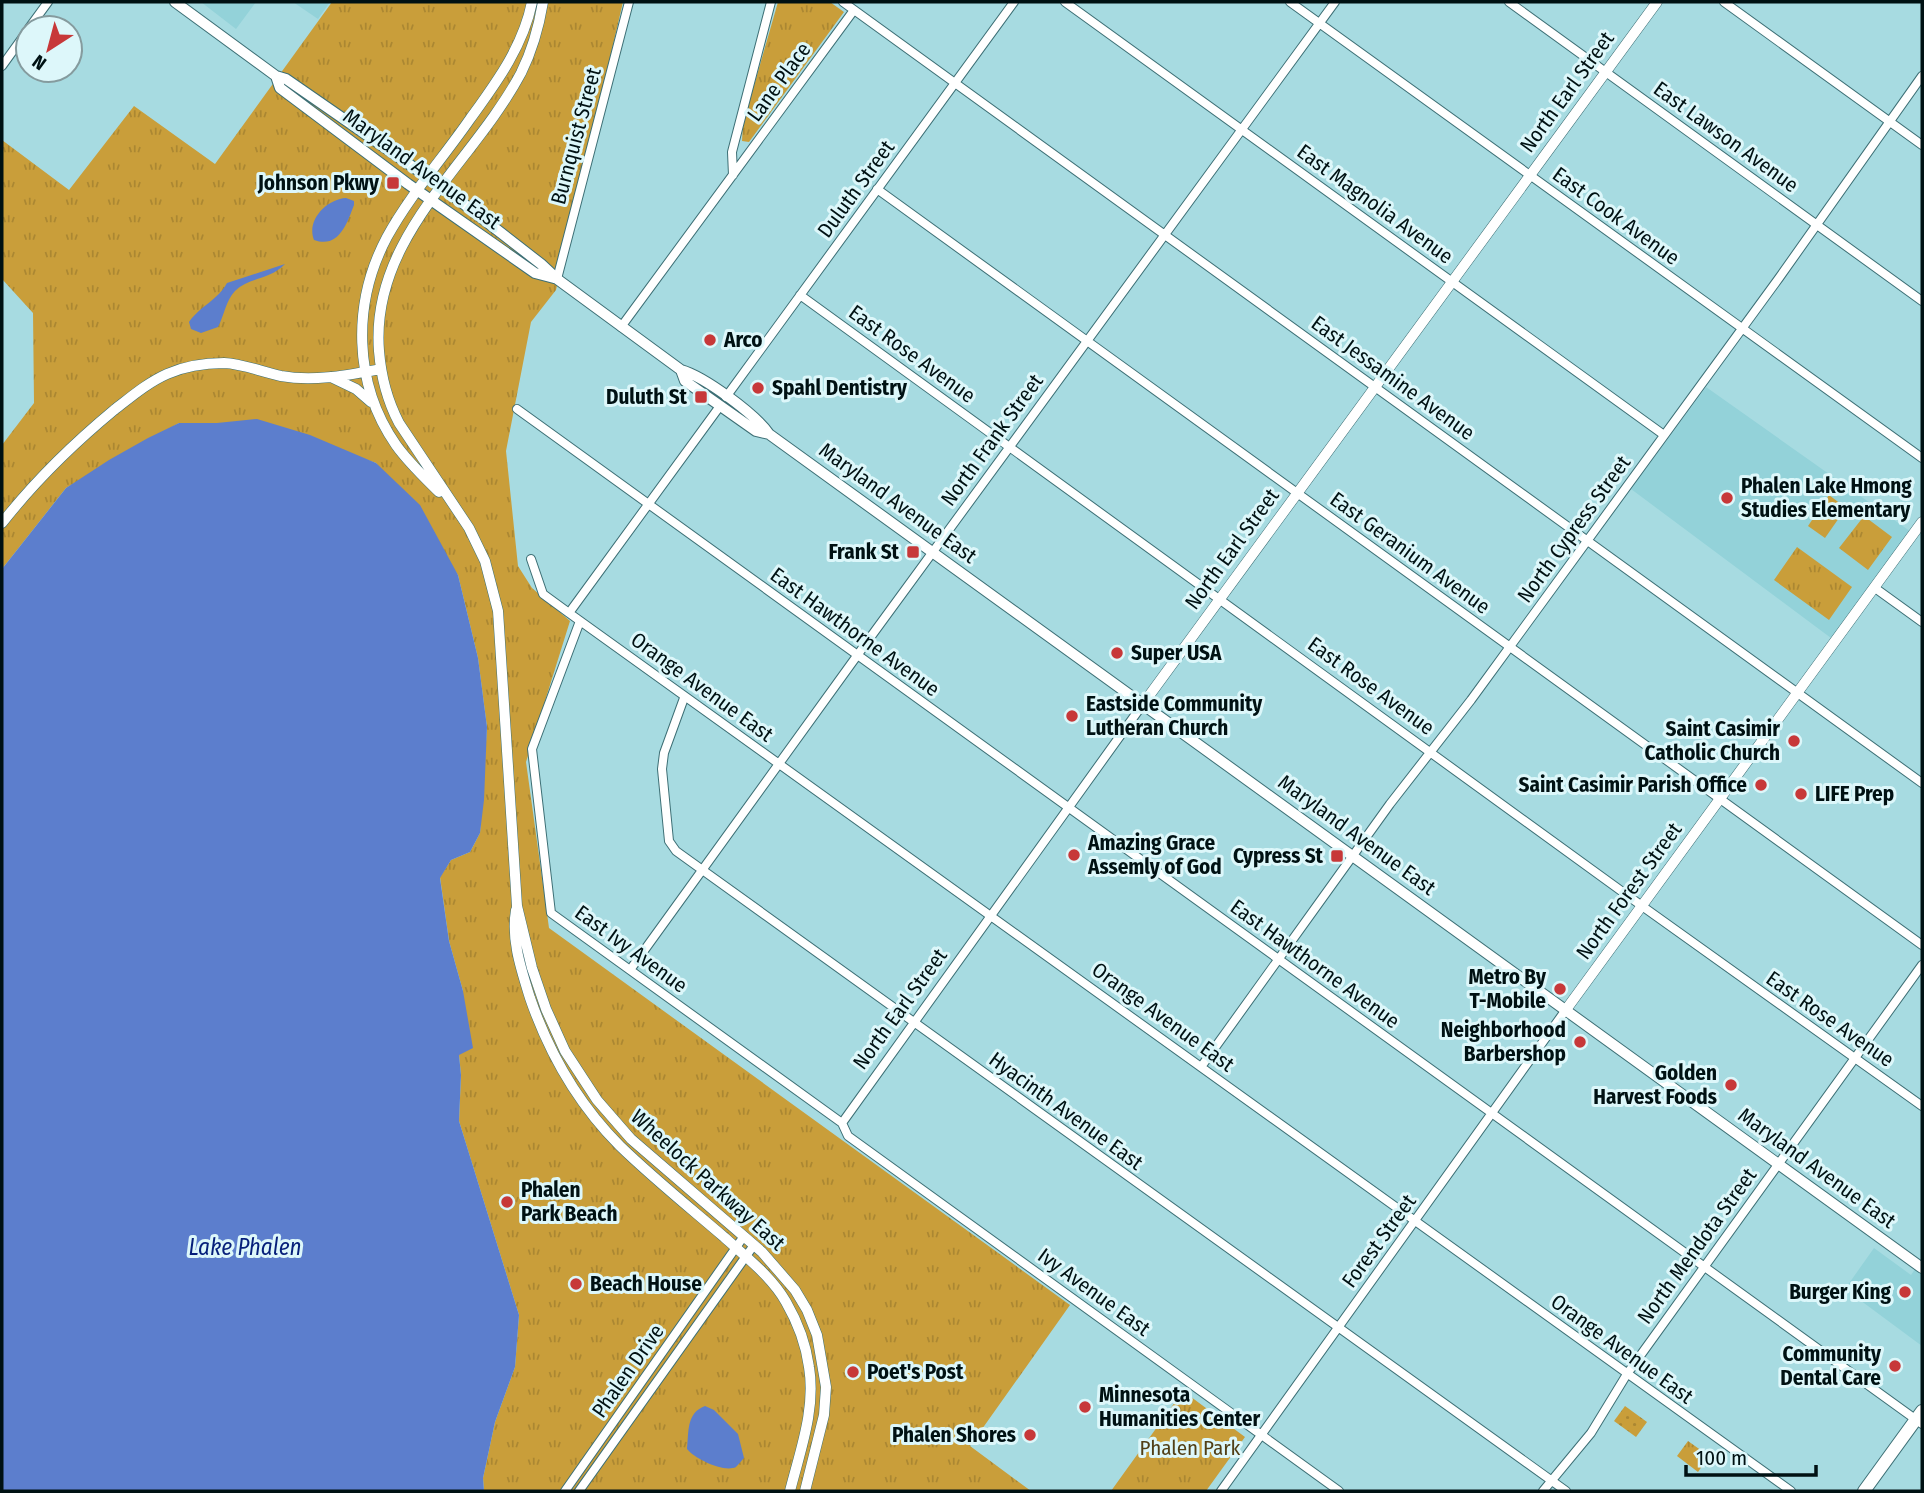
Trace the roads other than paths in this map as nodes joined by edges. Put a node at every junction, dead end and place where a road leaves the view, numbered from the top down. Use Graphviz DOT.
graph roads {
  1 [pos="174,2"];
  2 [pos="532,2"];
  3 [pos="544,2"];
  4 [pos="629,2"];
  5 [pos="771,2"];
  6 [pos="843,2"];
  7 [pos="1014,2"];
  8 [pos="1065,2"];
  9 [pos="1290,2"];
  10 [pos="1335,2"];
  11 [pos="1509,2"];
  12 [pos="1657,2"];
  13 [pos="1724,2"];
  14 [pos="854,10"];
  15 [pos="1319,23"];
  16 [pos="14,50"];
  17 [pos="2,66"];
  18 [pos="1605,72"];
  19 [pos="276,76"];
  20 [pos="1922,76"];
  21 [pos="955,83"];
  22 [pos="1890,122"];
  23 [pos="1241,130"];
  24 [pos="1922,145"];
  25 [pos="733,175"];
  26 [pos="1530,176"];
  27 [pos="428,177"];
  28 [pos="442,187"];
  29 [pos="877,189"];
  30 [pos="418,192"];
  31 [pos="432,201"];
  32 [pos="1817,225"];
  33 [pos="1164,235"];
  34 [pos="557,279"];
  35 [pos="1452,282"];
  36 [pos="800,295"];
  37 [pos="1922,301"];
  38 [pos="621,327"];
  39 [pos="1742,329"];
  40 [pos="1087,341"];
  41 [pos="381,369"];
  42 [pos="365,372"];
  43 [pos="330,377"];
  44 [pos="1375,387"];
  45 [pos="723,401"];
  46 [pos="374,405"];
  47 [pos="517,409"];
  48 [pos="1664,435"];
  49 [pos="1010,446"];
  50 [pos="1922,458"];
  51 [pos="1296,493"];
  52 [pos="648,504"];
  53 [pos="454,507"];
  54 [pos="1922,522"];
  55 [pos="2,523"];
  56 [pos="1587,541"];
  57 [pos="932,552"];
  58 [pos="531,559"];
  59 [pos="1875,587"];
  60 [pos="1221,598"];
  61 [pos="569,613"];
  62 [pos="580,621"];
  63 [pos="1922,622"];
  64 [pos="1510,647"];
  65 [pos="857,655"];
  66 [pos="1797,694"];
  67 [pos="684,698"];
  68 [pos="1143,704"];
  69 [pos="1431,751"];
  70 [pos="778,765"];
  71 [pos="1922,783"];
  72 [pos="1720,799"];
  73 [pos="1069,807"];
  74 [pos="1353,856"];
  75 [pos="702,870"];
  76 [pos="517,906"];
  77 [pos="1642,906"];
  78 [pos="991,915"];
  79 [pos="1922,945"];
  80 [pos="1279,959"];
  81 [pos="1922,965"];
  82 [pos="630,970"];
  83 [pos="1565,1011"];
  84 [pos="914,1023"];
  85 [pos="1855,1058"];
  86 [pos="1201,1067"];
  87 [pos="1922,1106"];
  88 [pos="1492,1113"];
  89 [pos="834,1117"];
  90 [pos="842,1123"];
  91 [pos="1778,1163"];
  92 [pos="1414,1222"];
  93 [pos="744,1236"];
  94 [pos="754,1245"];
  95 [pos="736,1247"];
  96 [pos="746,1257"];
  97 [pos="1703,1267"];
  98 [pos="1922,1268"];
  99 [pos="1338,1328"];
  100 [pos="1627,1374"];
  101 [pos="1920,1418"];
  102 [pos="1262,1434"];
  103 [pos="1551,1480"];
  104 [pos="565,1491"];
  105 [pos="579,1491"];
  106 [pos="790,1491"];
  107 [pos="805,1491"];
  108 [pos="1221,1491"];
  109 [pos="1339,1491"];
  110 [pos="1543,1491"];
  111 [pos="1566,1491"];
  112 [pos="1791,1491"];
  113 [pos="1864,1491"];
  1 -- 19 [label="main road, Maryland Avenue East"];
  2 -- 27 [label="street, Wheelock Parkway East"];
  3 -- 28 [label="street, Wheelock Parkway East"];
  4 -- 34 [label="street, Burnquist Street"];
  5 -- 25 [label="street, Lane Place"];
  6 -- 14 [label="street, East Jessamine Avenue"];
  7 -- 21 [label="street, Duluth Street"];
  8 -- 23 [label="street, East Magnolia Avenue"];
  9 -- 15 [label="street, East Cook Avenue"];
  10 -- 15 [label="street, North Frank Street"];
  11 -- 18 [label="street, East Lawson Avenue"];
  12 -- 18 [label="street, North Earl Street"];
  13 -- 22 [label="street"];
  14 -- 21 [label="street, East Jessamine Avenue"];
  14 -- 25 [label="street, Lane Place"];
  15 -- 23 [label="street, North Frank Street"];
  15 -- 26 [label="street, East Cook Avenue"];
  16 -- 17 [label="street"];
  18 -- 26 [label="street, North Earl Street"];
  18 -- 32 [label="street, East Lawson Avenue"];
  19 -- 27 [label="main road, Maryland Avenue East"];
  19 -- 30 [label="main road, Maryland Avenue East"];
  20 -- 22 [label="street, North Cypress Street"];
  21 -- 29 [label="street, Duluth Street"];
  21 -- 33 [label="street, East Jessamine Avenue"];
  22 -- 24 [label="street"];
  22 -- 32 [label="street, North Cypress Street"];
  23 -- 33 [label="street, North Frank Street"];
  23 -- 35 [label="street, East Magnolia Avenue"];
  25 -- 38 [label="street, Lane Place"];
  26 -- 35 [label="street, North Earl Street"];
  26 -- 39 [label="street, East Cook Avenue"];
  27 -- 28 [label="main road, Maryland Avenue East"];
  27 -- 30 [label="street, Wheelock Parkway East"];
  28 -- 31 [label="street, Wheelock Parkway East"];
  28 -- 34 [label="main road, Maryland Avenue East"];
  29 -- 36 [label="street, Duluth Street"];
  29 -- 40 [label="street, East Geranium Avenue"];
  30 -- 31 [label="main road, Maryland Avenue East"];
  30 -- 42 [label="street, Wheelock Parkway East"];
  31 -- 34 [label="main road, Maryland Avenue East"];
  31 -- 41 [label="street, Wheelock Parkway East"];
  32 -- 37 [label="street, East Lawson Avenue"];
  32 -- 39 [label="street, North Cypress Street"];
  33 -- 40 [label="street, North Frank Street"];
  33 -- 44 [label="street, East Jessamine Avenue"];
  34 -- 38 [label="main road, Maryland Avenue East"];
  35 -- 44 [label="street, North Earl Street"];
  35 -- 48 [label="street, East Magnolia Avenue"];
  36 -- 45 [label="street, Duluth Street"];
  36 -- 49 [label="street, East Rose Avenue"];
  38 -- 45 [label="main road, Maryland Avenue East"];
  39 -- 48 [label="street, North Cypress Street"];
  39 -- 50 [label="street, East Cook Avenue"];
  40 -- 49 [label="street, North Frank Street"];
  40 -- 51 [label="street, East Geranium Avenue"];
  41 -- 42 [label="street"];
  41 -- 53 [label="street, Wheelock Parkway East"];
  42 -- 43 [label="street"];
  42 -- 46 [label="street, Wheelock Parkway East"];
  43 -- 46 [label="street"];
  43 -- 55 [label="street"];
  44 -- 51 [label="street, North Earl Street"];
  44 -- 56 [label="street, East Jessamine Avenue"];
  45 -- 52 [label="street, Duluth Street"];
  45 -- 57 [label="main road, Maryland Avenue East"];
  46 -- 53 [label="street, Wheelock Parkway East"];
  47 -- 52 [label="street, East Hawthorne Avenue"];
  48 -- 56 [label="street, North Cypress Street"];
  49 -- 57 [label="street, North Frank Street"];
  49 -- 60 [label="street, East Rose Avenue"];
  51 -- 60 [label="street, North Earl Street"];
  51 -- 64 [label="street, East Geranium Avenue"];
  52 -- 61 [label="street, Duluth Street"];
  52 -- 65 [label="street, East Hawthorne Avenue"];
  53 -- 76 [label="street, Wheelock Parkway East"];
  54 -- 59 [label="street, North Forest Street"];
  56 -- 64 [label="street, North Cypress Street"];
  56 -- 66 [label="street, East Jessamine Avenue"];
  57 -- 65 [label="street, North Frank Street"];
  57 -- 68 [label="main road, Maryland Avenue East"];
  58 -- 61 [label="street, Orange Avenue East"];
  59 -- 63 [label="street"];
  59 -- 66 [label="street, North Forest Street"];
  60 -- 68 [label="street, North Earl Street"];
  60 -- 69 [label="street, East Rose Avenue"];
  61 -- 62 [label="street, Orange Avenue East"];
  62 -- 67 [label="street, Orange Avenue East"];
  62 -- 82 [label="street, East Ivy Avenue"];
  64 -- 69 [label="street, North Cypress Street"];
  64 -- 72 [label="street, East Geranium Avenue"];
  65 -- 70 [label="street, North Frank Street"];
  65 -- 73 [label="street, East Hawthorne Avenue"];
  66 -- 71 [label="street, East Jessamine Avenue"];
  66 -- 72 [label="street, North Forest Street"];
  67 -- 70 [label="street, Orange Avenue East"];
  67 -- 75 [label="street, Hyacinth Avenue East"];
  68 -- 73 [label="street, North Earl Street"];
  68 -- 74 [label="main road, Maryland Avenue East"];
  69 -- 74 [label="street, North Cypress Street"];
  69 -- 77 [label="street, East Rose Avenue"];
  70 -- 75 [label="street, North Frank Street"];
  70 -- 78 [label="street, Orange Avenue East"];
  72 -- 77 [label="street, North Forest Street"];
  72 -- 79 [label="street, East Geranium Avenue"];
  73 -- 78 [label="street, North Earl Street"];
  73 -- 80 [label="street, East Hawthorne Avenue"];
  74 -- 80 [label="street, North Cypress Street"];
  74 -- 83 [label="main road, Maryland Avenue East"];
  75 -- 82 [label="street, North Frank Street"];
  75 -- 84 [label="street, Hyacinth Avenue East"];
  76 -- 93 [label="street, Wheelock Parkway East"];
  76 -- 95 [label="street, Wheelock Parkway East"];
  77 -- 83 [label="street, North Forest Street"];
  77 -- 85 [label="street, East Rose Avenue"];
  78 -- 84 [label="street, North Earl Street"];
  78 -- 86 [label="street, Orange Avenue East"];
  80 -- 86 [label="street, North Cypress Street"];
  80 -- 88 [label="street, East Hawthorne Avenue"];
  81 -- 85 [label="street, North Mendota Street"];
  82 -- 89 [label="street, East Ivy Avenue"];
  83 -- 88 [label="street, Forest Street"];
  83 -- 91 [label="main road, Maryland Avenue East"];
  84 -- 90 [label="street, North Earl Street"];
  84 -- 99 [label="street, Hyacinth Avenue East"];
  85 -- 87 [label="street, East Rose Avenue"];
  85 -- 91 [label="street, North Mendota Street"];
  86 -- 92 [label="street, Orange Avenue East"];
  88 -- 92 [label="street, Forest Street"];
  88 -- 97 [label="street, East Hawthorne Avenue"];
  89 -- 90 [label="street, Ivy Avenue East"];
  90 -- 102 [label="street, Ivy Avenue East"];
  91 -- 97 [label="street, North Mendota Street"];
  91 -- 98 [label="main road, Maryland Avenue East"];
  92 -- 99 [label="street, Forest Street"];
  92 -- 100 [label="street, Orange Avenue East"];
  93 -- 94 [label="street, Wheelock Parkway East"];
  93 -- 95 [label="street, Phalen Drive"];
  94 -- 96 [label="street, Phalen Drive"];
  94 -- 107 [label="street, Wheelock Parkway East"];
  95 -- 96 [label="street, Wheelock Parkway East"];
  95 -- 104 [label="street, Phalen Drive"];
  96 -- 105 [label="street, Phalen Drive"];
  96 -- 106 [label="street, Wheelock Parkway East"];
  97 -- 100 [label="street, North Mendota Street"];
  97 -- 101 [label="street, East Hawthorne Avenue"];
  99 -- 102 [label="street, Forest Street"];
  99 -- 103 [label="street, Hyacinth Avenue East"];
  100 -- 103 [label="street, North Mendota Street"];
  100 -- 112 [label="street, Orange Avenue East"];
  101 -- 113 [label="main road"];
  102 -- 108 [label="street, Forest Street"];
  102 -- 109 [label="street, Ivy Avenue East"];
  103 -- 110 [label="street, North Mendota Street"];
  103 -- 111 [label="street, Hyacinth Avenue East"];
}
